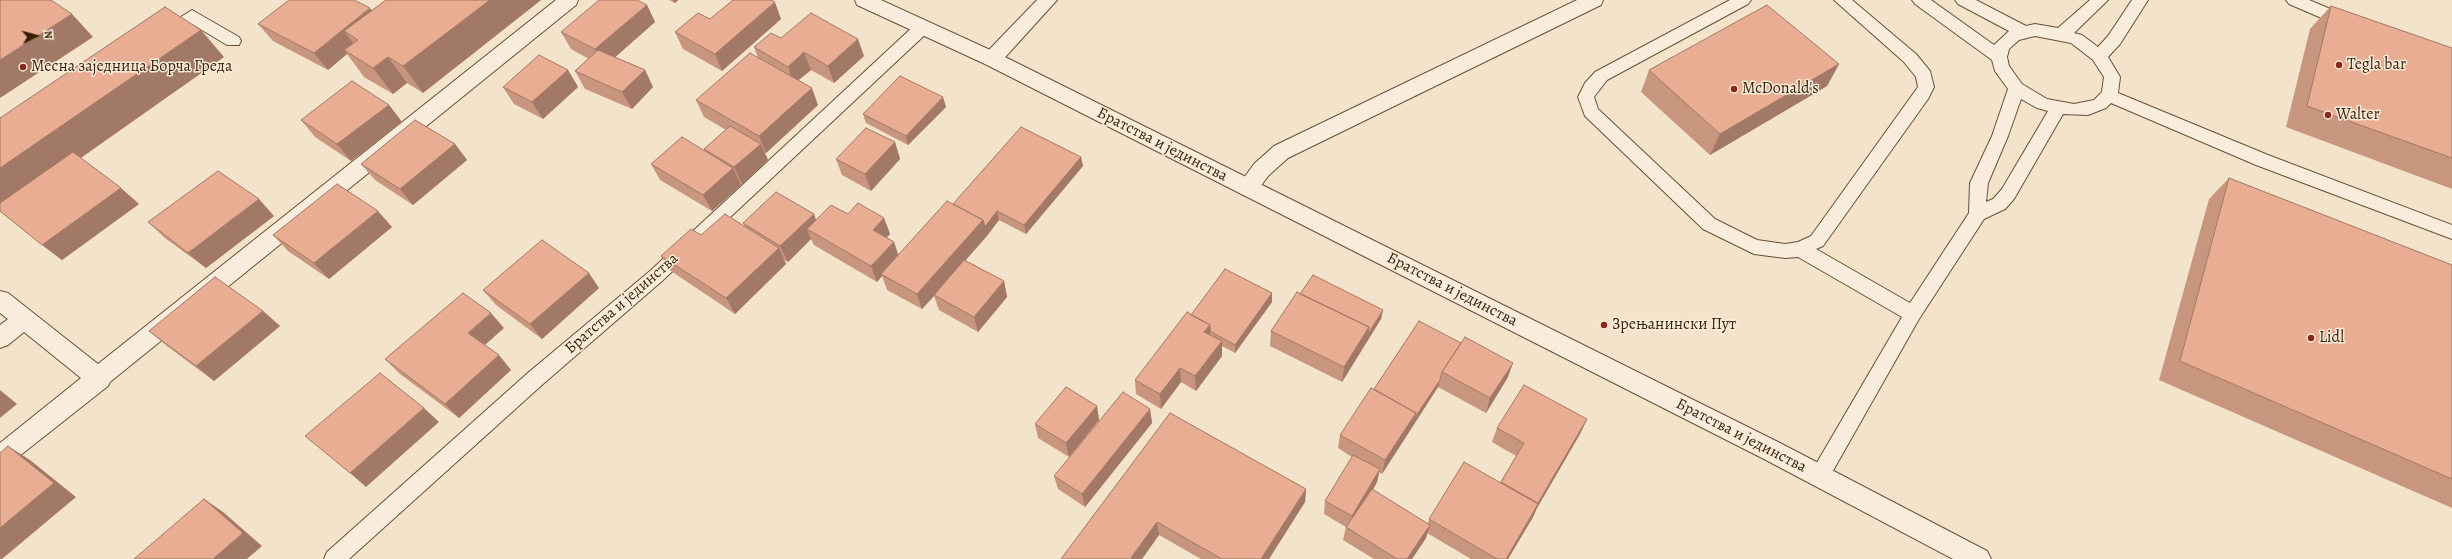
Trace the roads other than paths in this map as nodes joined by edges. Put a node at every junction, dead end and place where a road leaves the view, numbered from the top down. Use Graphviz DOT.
graph roads {
  1 [pos="569,0"];
  2 [pos="864,0"];
  3 [pos="1048,0"];
  4 [pos="1594,0"];
  5 [pos="1743,0"];
  6 [pos="1842,0"];
  7 [pos="1920,0"];
  8 [pos="1963,0"];
  9 [pos="2100,0"];
  10 [pos="2140,0"];
  11 [pos="2294,0"];
  12 [pos="923,27"];
  13 [pos="2363,29"];
  14 [pos="2024,32"];
  15 [pos="2062,34"];
  16 [pos="233,41"];
  17 [pos="154,43"];
  18 [pos="2099,56"];
  19 [pos="1999,57"];
  20 [pos="992,59"];
  21 [pos="2016,88"];
  22 [pos="2108,96"];
  23 [pos="2058,109"];
  24 [pos="1248,188"];
  25 [pos="1978,214"];
  26 [pos="2452,232"];
  27 [pos="1800,249"];
  28 [pos="0,300"];
  29 [pos="1913,314"];
  30 [pos="25,319"];
  31 [pos="0,338"];
  32 [pos="100,379"];
  33 [pos="0,458"];
  34 [pos="1819,477"];
  35 [pos="334,559"];
  36 [pos="1978,559"];
  1 -- 32 [label="street"];
  2 -- 12 [label="street, Братства и јединства"];
  3 -- 20 [label="street"];
  4 -- 24 [label="street"];
  5 -- 27 [label="lane"];
  6 -- 27 [label="lane"];
  7 -- 19 [label="lane"];
  8 -- 14 [label="lane"];
  9 -- 15 [label="lane"];
  10 -- 18 [label="lane"];
  11 -- 13 [label="lane"];
  12 -- 20 [label="street, Братства и јединства"];
  12 -- 35 [label="lane, Братства и јединства"];
  14 -- 15 [label="lane"];
  14 -- 19 [label="lane"];
  15 -- 18 [label="lane"];
  16 -- 17 [label="lane"];
  18 -- 22 [label="lane"];
  19 -- 21 [label="lane"];
  20 -- 24 [label="street, Братства и јединства"];
  21 -- 23 [label="lane"];
  21 -- 25 [label="lane"];
  22 -- 23 [label="lane"];
  22 -- 26 [label="lane"];
  23 -- 25 [label="lane"];
  24 -- 34 [label="street, Братства и јединства"];
  25 -- 29 [label="lane"];
  27 -- 29 [label="lane"];
  28 -- 30 [label="street"];
  29 -- 34 [label="lane"];
  30 -- 31 [label="street"];
  30 -- 32 [label="street"];
  32 -- 33 [label="street"];
  34 -- 36 [label="street, Братства и јединства"];
}
